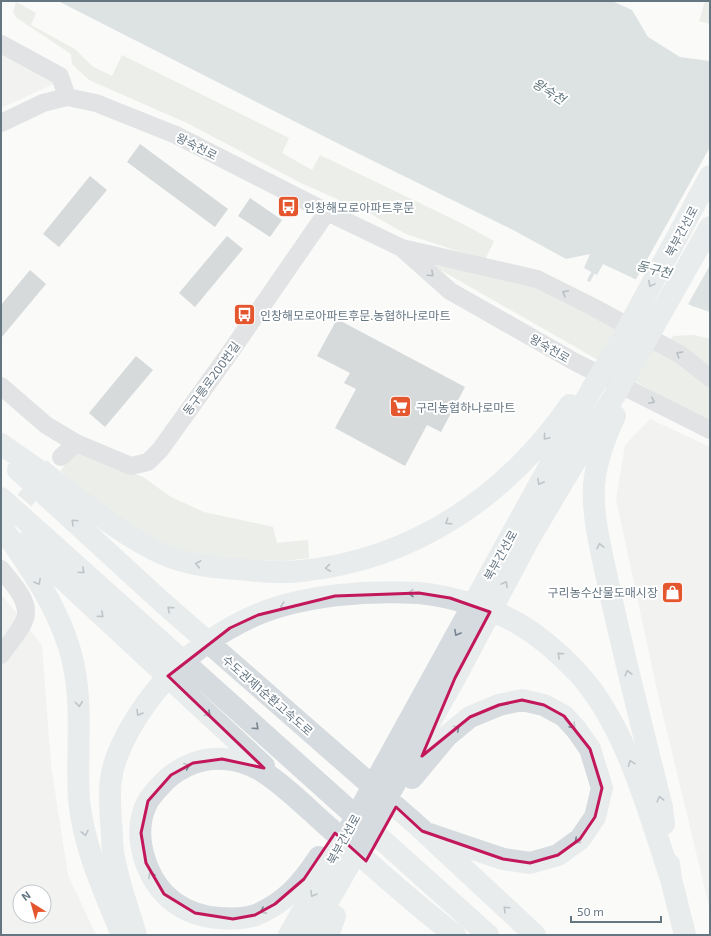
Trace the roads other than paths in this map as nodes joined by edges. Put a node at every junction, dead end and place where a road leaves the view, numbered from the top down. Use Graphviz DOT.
graph roads {
  1 [pos="1,44"];
  2 [pos="67,97"];
  3 [pos="1,123"];
  4 [pos="710,176"];
  5 [pos="326,212"];
  6 [pos="710,226"];
  7 [pos="402,248"];
  8 [pos="710,378"];
  9 [pos="589,385"];
  10 [pos="1,386"];
  11 [pos="617,400"];
  12 [pos="710,430"];
  13 [pos="76,443"];
  14 [pos="1,444"];
  15 [pos="1,454"];
  16 [pos="61,457"];
  17 [pos="1,498"];
  18 [pos="1,522"];
  19 [pos="1,526"];
  20 [pos="1,569"];
  21 [pos="1,655"];
  22 [pos="168,662"];
  23 [pos="455,678"];
  24 [pos="398,740"];
  25 [pos="412,778"];
  26 [pos="306,807"];
  27 [pos="420,829"];
  28 [pos="672,879"];
  29 [pos="425,913"];
  30 [pos="331,926"];
  31 [pos="122,935"];
  32 [pos="136,935"];
  33 [pos="289,935"];
  34 [pos="309,935"];
  35 [pos="324,935"];
  36 [pos="443,935"];
  37 [pos="455,935"];
  38 [pos="488,935"];
  39 [pos="535,935"];
  40 [pos="685,935"];
  1 -- 2 [label="street"];
  2 -- 3 [label="street"];
  2 -- 5 [label="street, 왕숙천로"];
  4 -- 9 [label="highway, 북부간선로, one-way"];
  5 -- 7 [label="street, 왕숙천로"];
  5 -- 13 [label="street, 동구릉로200번길"];
  6 -- 11 [label="highway, 북부간선로"];
  8 -- 7 [label="street, 왕숙천로, one-way"];
  7 -- 12 [label="street, 왕숙천로, one-way"];
  9 -- 14 [label="highway, one-way"];
  9 -- 24 [label="highway, 북부간선로, one-way"];
  10 -- 13 [label="street, 동구릉로200번길"];
  23 -- 11 [label="highway, 북부간선로, one-way"];
  28 -- 11 [label="highway, one-way"];
  13 -- 16 [label="street"];
  27 -- 15 [label="highway, 수도권제1순환고속도로, one-way"];
  17 -- 22 [label="highway, one-way"];
  18 -- 22 [label="highway, one-way"];
  19 -- 31 [label="highway, one-way"];
  20 -- 21 [label="street"];
  22 -- 26 [label="highway, one-way"];
  22 -- 38 [label="highway, one-way"];
  23 -- 25 [label="highway"];
  23 -- 34 [label="highway, 북부간선로"];
  24 -- 26 [label="highway, one-way"];
  24 -- 33 [label="highway, 북부간선로, one-way"];
  25 -- 27 [label="highway, one-way"];
  25 -- 30 [label="highway"];
  26 -- 29 [label="highway"];
  39 -- 27 [label="highway, 수도권제1순환고속도로, one-way"];
  28 -- 32 [label="highway, one-way"];
  28 -- 40 [label="highway"];
  29 -- 36 [label="highway"];
  29 -- 37 [label="highway"];
  30 -- 35 [label="highway"];
}
